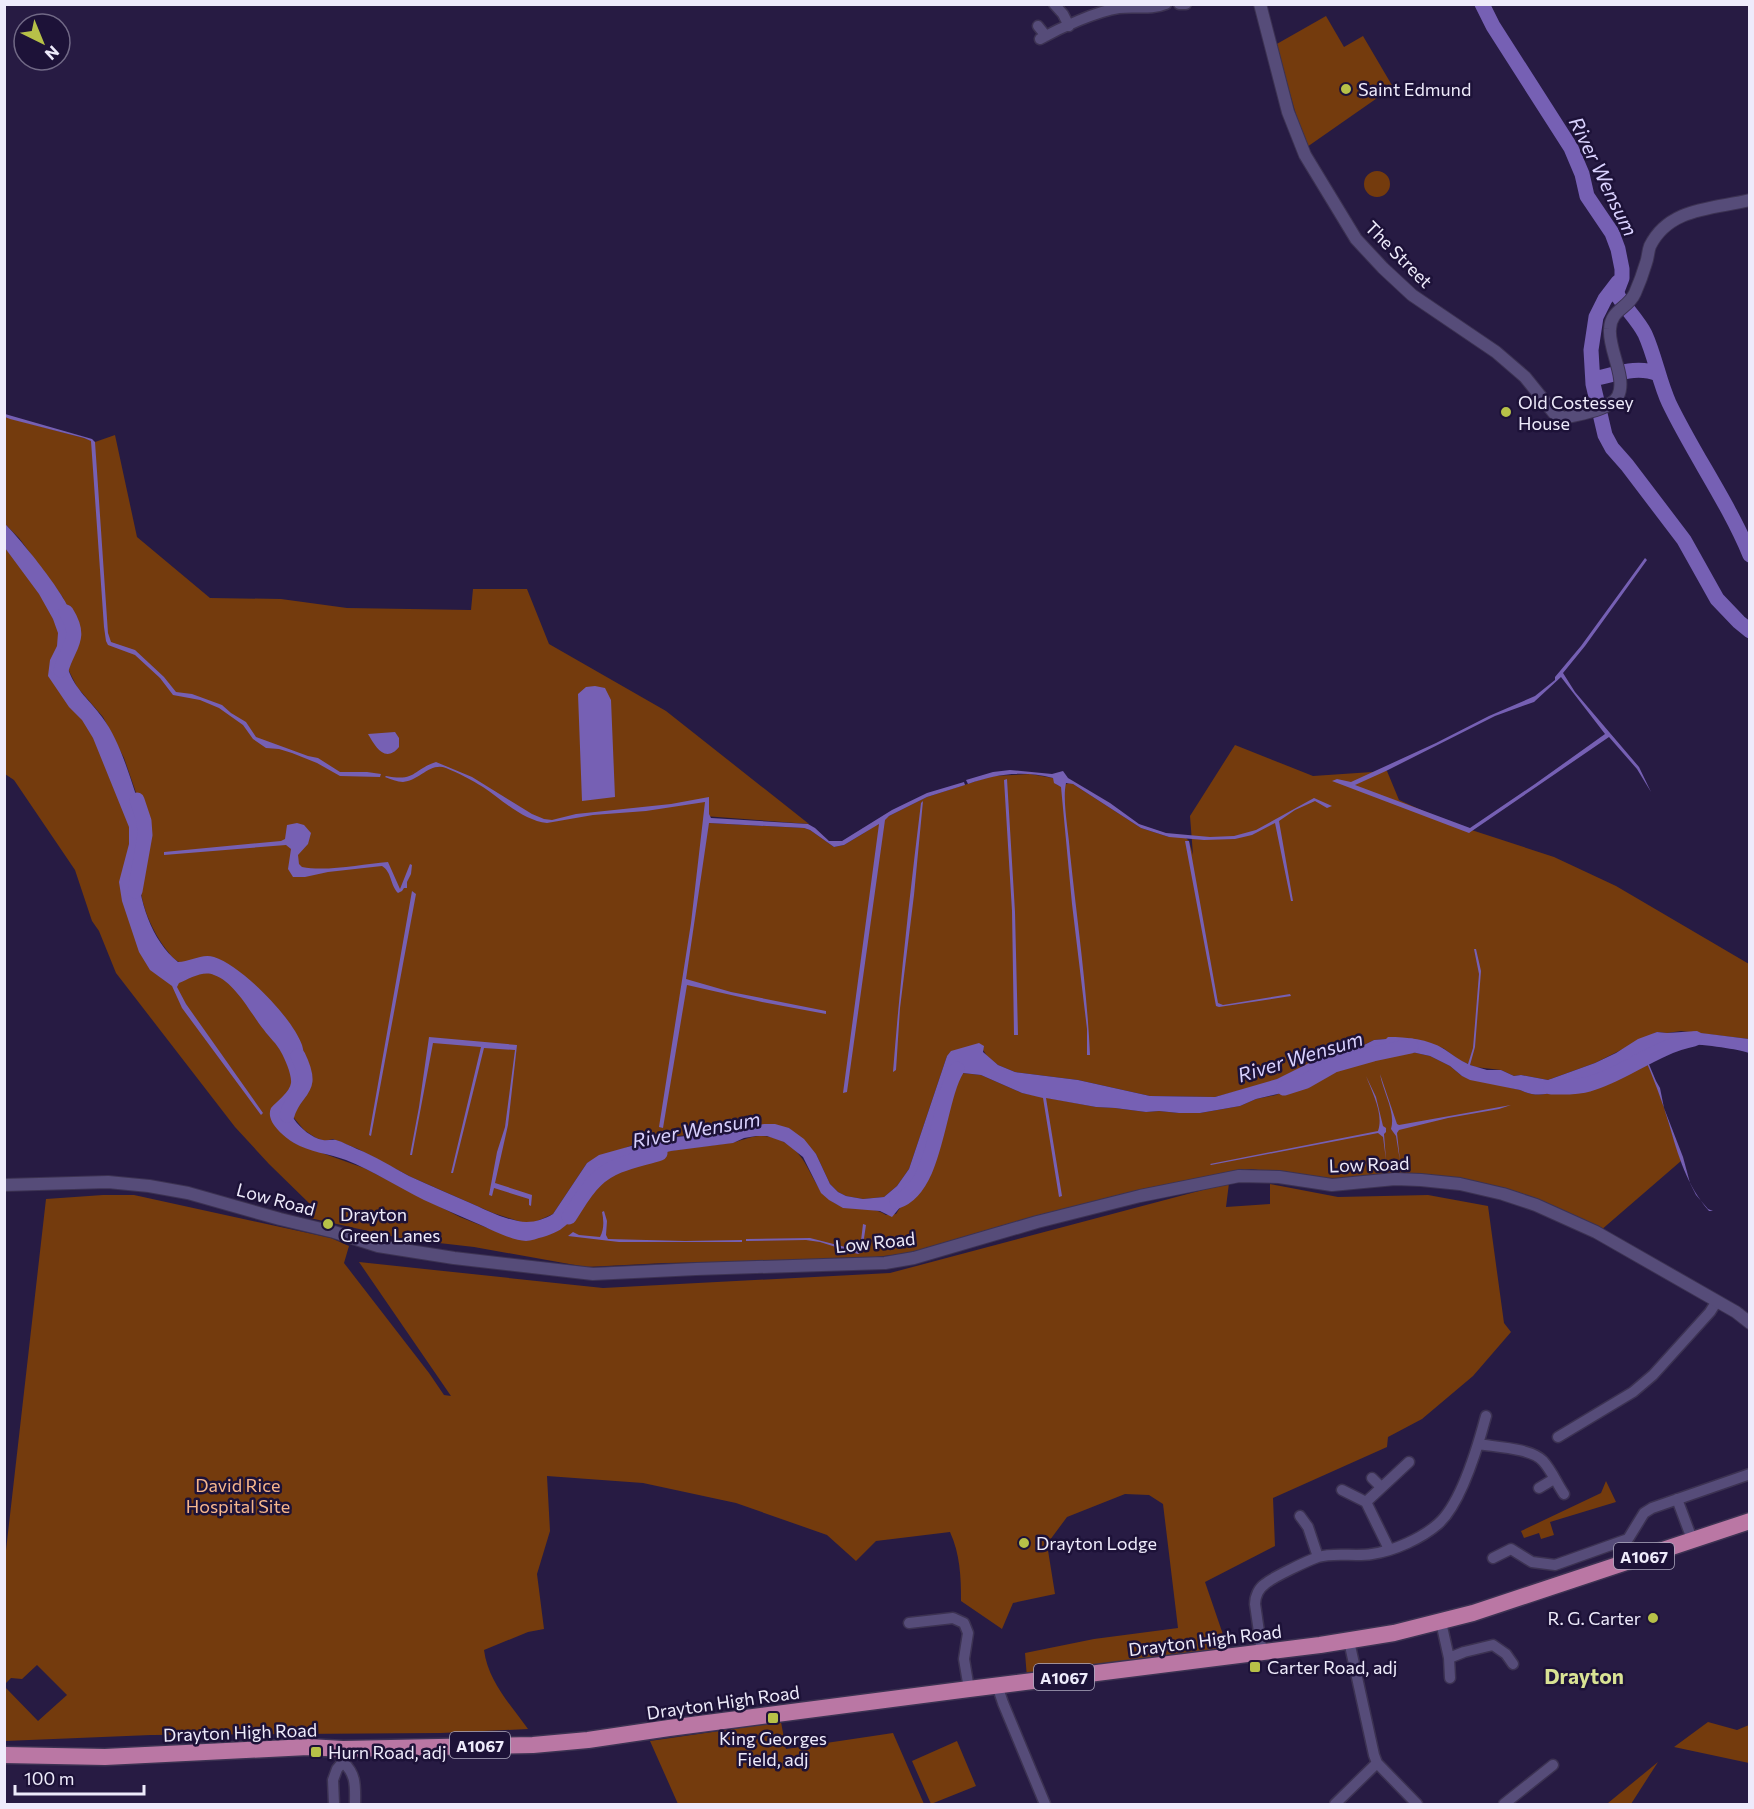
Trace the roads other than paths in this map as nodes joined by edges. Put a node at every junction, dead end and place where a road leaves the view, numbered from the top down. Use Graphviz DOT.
graph roads {
  1 [pos="1054,4"];
  2 [pos="1166,4"];
  3 [pos="1179,4"];
  4 [pos="1186,4"];
  5 [pos="1260,4"];
  6 [pos="1038,26"];
  7 [pos="1069,26"];
  8 [pos="1749,200"];
  9 [pos="4,1185"];
  10 [pos="1717,1301"];
  11 [pos="1749,1323"];
  12 [pos="1486,1416"];
  13 [pos="1478,1444"];
  14 [pos="1571,1444"];
  15 [pos="1409,1462"];
  16 [pos="1749,1474"];
  17 [pos="1372,1478"];
  18 [pos="1554,1479"];
  19 [pos="1381,1487"];
  20 [pos="1539,1488"];
  21 [pos="1342,1490"];
  22 [pos="1564,1494"];
  23 [pos="1677,1499"];
  24 [pos="1366,1502"];
  25 [pos="1300,1516"];
  26 [pos="1749,1521"];
  27 [pos="1692,1539"];
  28 [pos="1389,1549"];
  29 [pos="1318,1557"];
  30 [pos="1493,1558"];
  31 [pos="913,1619"];
  32 [pos="1441,1622"];
  33 [pos="1349,1641"];
  34 [pos="1262,1653"];
  35 [pos="1449,1658"];
  36 [pos="1513,1664"];
  37 [pos="1450,1678"];
  38 [pos="998,1686"];
  39 [pos="969,1689"];
  40 [pos="4,1755"];
  41 [pos="343,1756"];
  42 [pos="1377,1763"];
  43 [pos="1553,1765"];
  44 [pos="334,1804"];
  45 [pos="355,1804"];
  46 [pos="1045,1804"];
  47 [pos="1335,1804"];
  48 [pos="1417,1804"];
  49 [pos="1504,1804"];
  1 -- 7 [label="street"];
  2 -- 7 [label="street"];
  3 -- 4 [label="street"];
  5 -- 8 [label="street, The Street"];
  6 -- 7 [label="street"];
  9 -- 10 [label="street, Low Road"];
  10 -- 11 [label="street, Low Road"];
  10 -- 14 [label="street"];
  12 -- 13 [label="street"];
  13 -- 18 [label="street"];
  13 -- 28 [label="street"];
  15 -- 19 [label="street"];
  16 -- 23 [label="street"];
  17 -- 19 [label="street"];
  18 -- 20 [label="street"];
  18 -- 22 [label="street"];
  19 -- 24 [label="street"];
  21 -- 24 [label="street"];
  23 -- 27 [label="street"];
  23 -- 30 [label="street"];
  24 -- 28 [label="street"];
  25 -- 29 [label="street"];
  26 -- 27 [label="main road, Drayton High Road / A1067"];
  27 -- 32 [label="main road, Drayton High Road / A1067"];
  28 -- 29 [label="street"];
  29 -- 34 [label="street"];
  31 -- 39 [label="street"];
  32 -- 33 [label="main road, Drayton High Road / A1067"];
  32 -- 35 [label="street"];
  33 -- 34 [label="main road, Drayton High Road / A1067"];
  33 -- 42 [label="street"];
  34 -- 38 [label="main road, Drayton High Road / A1067"];
  35 -- 36 [label="street"];
  35 -- 37 [label="street"];
  38 -- 39 [label="main road, Drayton High Road / A1067"];
  38 -- 46 [label="street"];
  39 -- 41 [label="main road, Drayton High Road / A1067"];
  40 -- 41 [label="main road, Drayton High Road / A1067"];
  41 -- 44 [label="street"];
  41 -- 45 [label="street"];
  42 -- 47 [label="street"];
  42 -- 48 [label="street"];
  43 -- 49 [label="street"];
}
